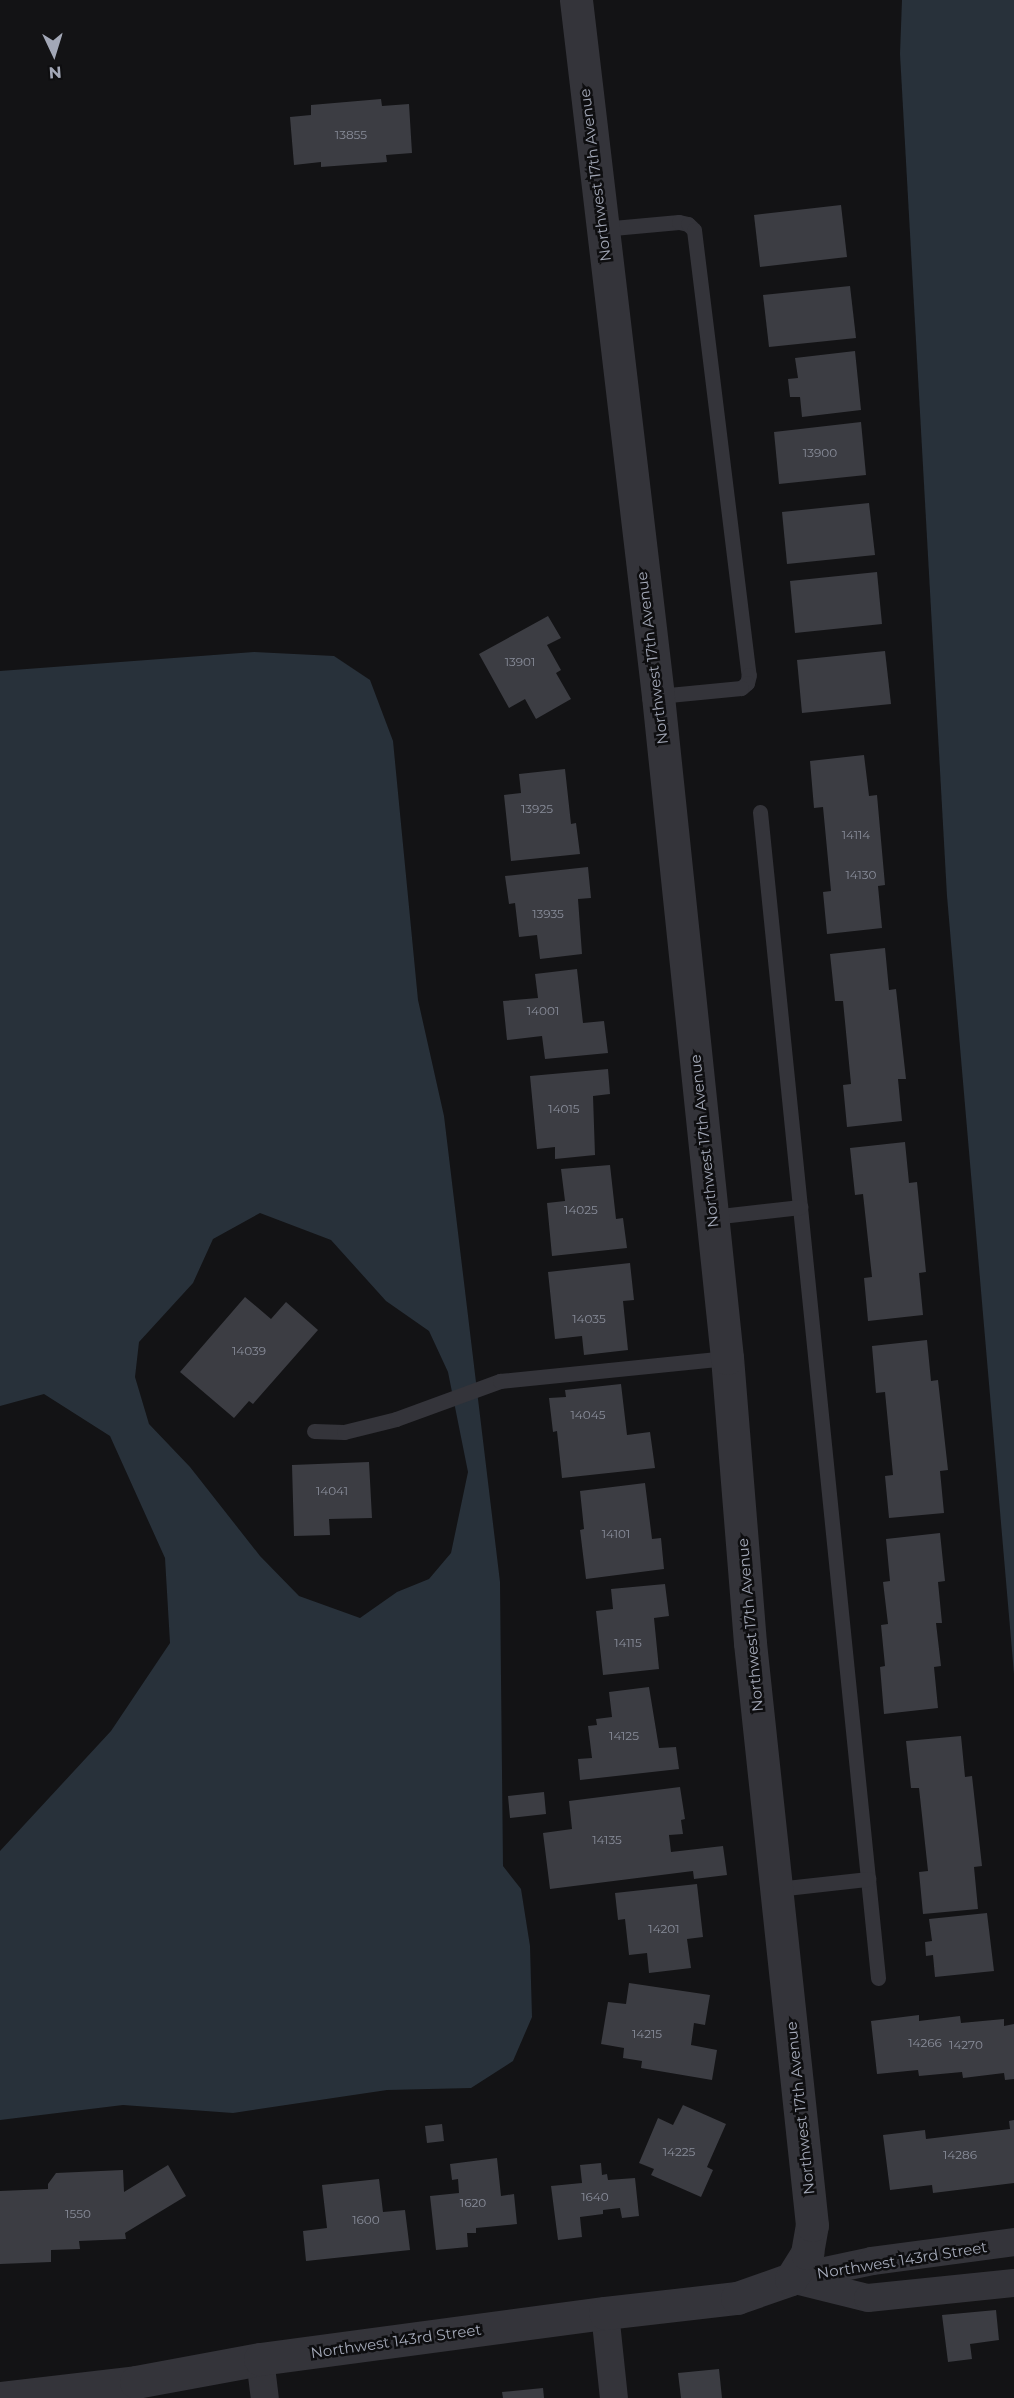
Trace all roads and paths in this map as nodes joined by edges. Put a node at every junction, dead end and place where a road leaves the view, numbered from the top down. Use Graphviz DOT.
graph roads {
  1 [pos="576,0"];
  2 [pos="602,229"];
  3 [pos="658,696"];
  4 [pos="760,812"];
  5 [pos="800,1207"];
  6 [pos="712,1217"];
  7 [pos="727,1358"];
  8 [pos="314,1431"];
  9 [pos="868,1879"];
  10 [pos="777,1889"];
  11 [pos="878,1978"];
  12 [pos="1014,2242"];
  13 [pos="791,2279"];
  14 [pos="1014,2283"];
  15 [pos="605,2313"];
  16 [pos="260,2359"];
  17 [pos="132,2390"];
  18 [pos="0,2398"];
  19 [pos="265,2398"];
  20 [pos="614,2398"];
  1 -- 2 [label="street, Northwest 17th Avenue"];
  2 -- 3 [label="street, Northwest 17th Avenue"];
  2 -- 3 [label="lane"];
  3 -- 6 [label="street, Northwest 17th Avenue"];
  4 -- 5 [label="lane"];
  5 -- 6 [label="lane"];
  5 -- 9 [label="lane"];
  6 -- 7 [label="street, Northwest 17th Avenue"];
  7 -- 8 [label="lane"];
  7 -- 10 [label="street, Northwest 17th Avenue"];
  9 -- 10 [label="lane"];
  9 -- 11 [label="lane"];
  10 -- 13 [label="street, Northwest 17th Avenue"];
  12 -- 13 [label="street, Northwest 143rd Street"];
  13 -- 14 [label="street, Northwest 143rd Street"];
  13 -- 15 [label="street, Northwest 143rd Street"];
  15 -- 16 [label="street, Northwest 143rd Street"];
  15 -- 20 [label="street"];
  16 -- 17 [label="street, Northwest 143rd Street"];
  16 -- 19 [label="street"];
  17 -- 18 [label="street, Northwest 143rd Street"];
}
